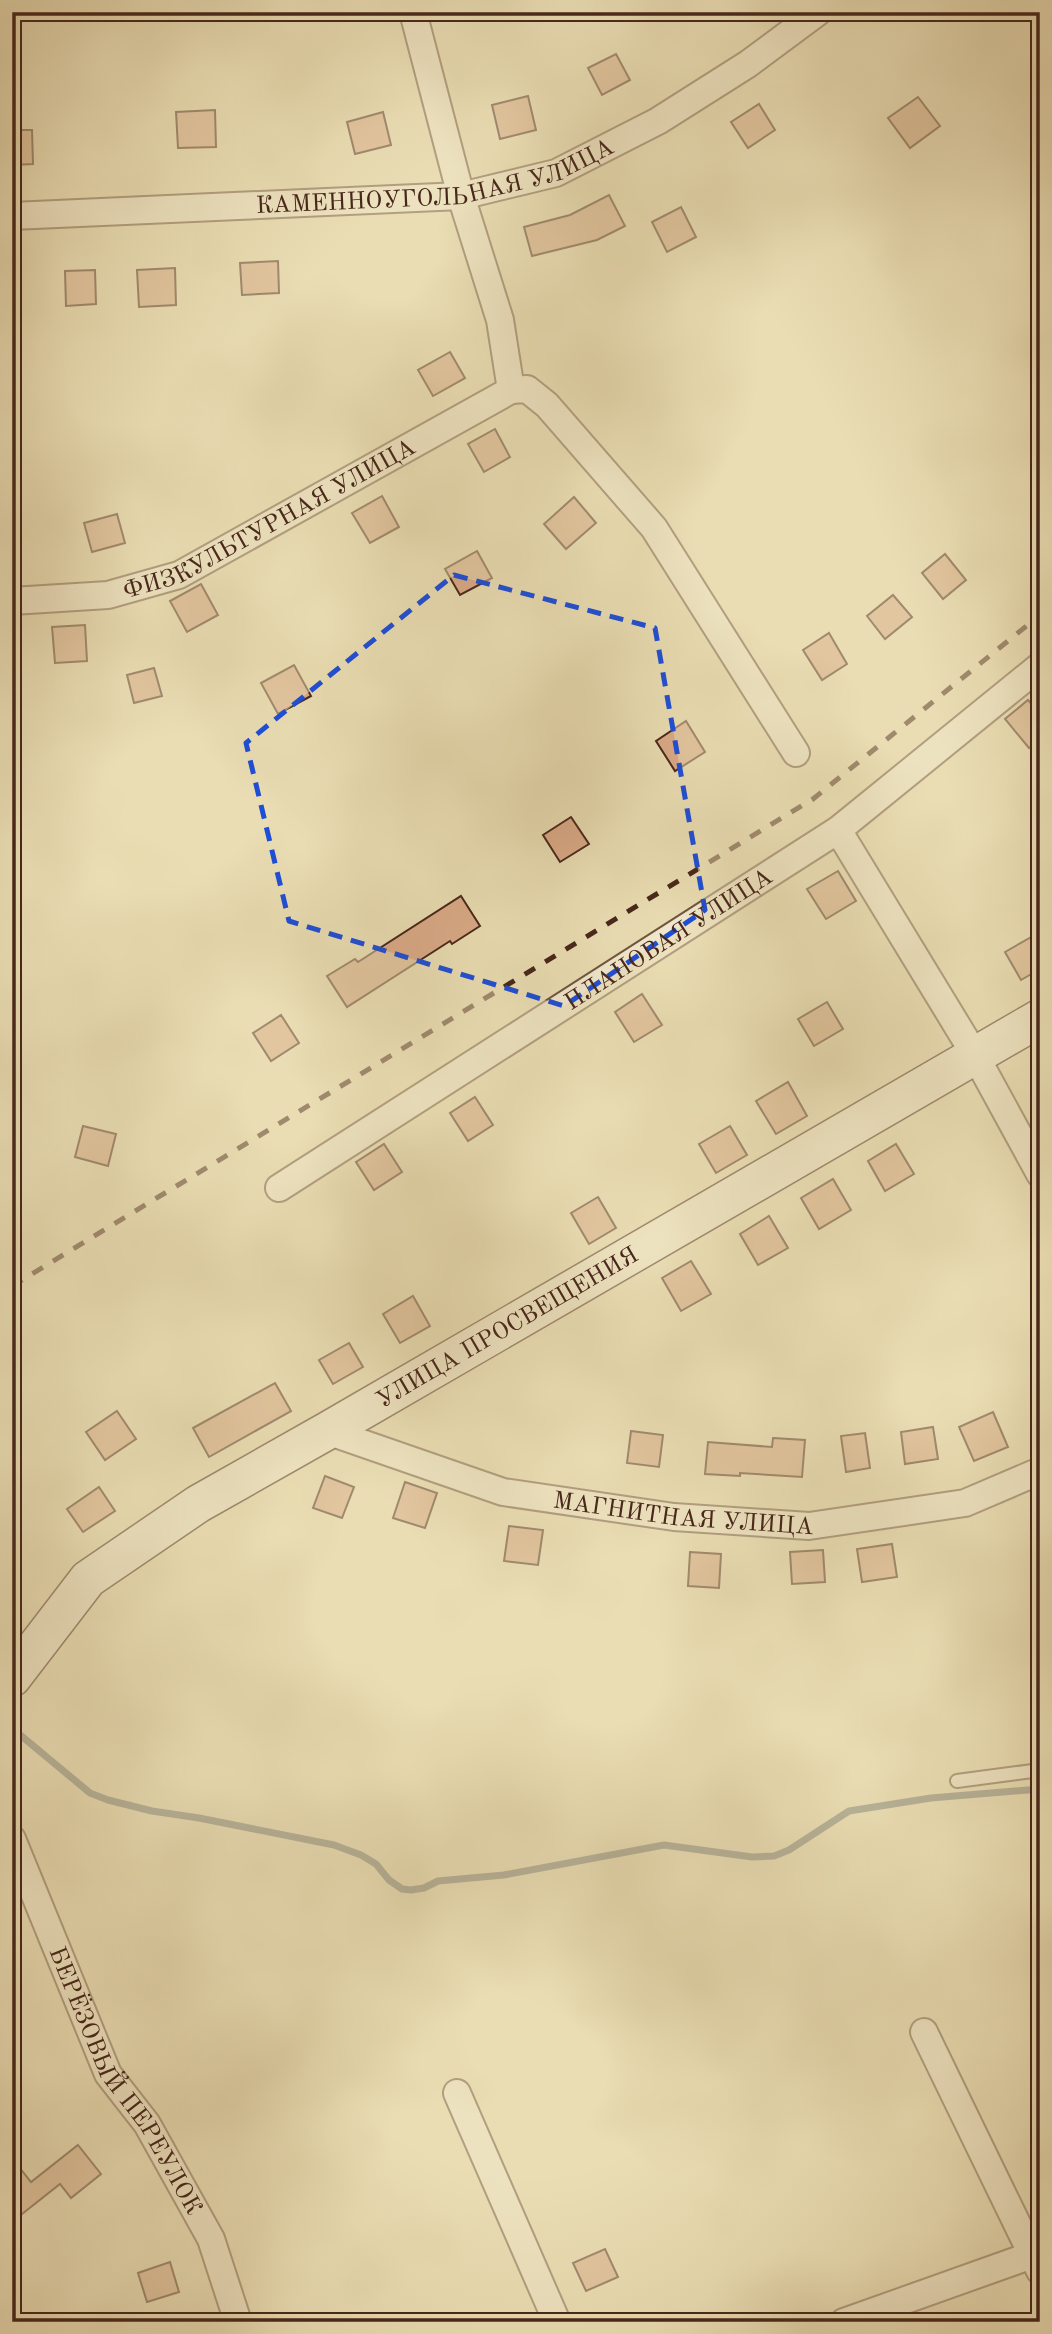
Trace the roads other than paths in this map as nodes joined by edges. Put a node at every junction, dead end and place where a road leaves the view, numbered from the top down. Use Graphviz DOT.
graph roads {
  1 [pos="413,12"];
  2 [pos="818,12"];
  3 [pos="461,196"];
  4 [pos="12,216"];
  5 [pos="511,390"];
  6 [pos="12,601"];
  7 [pos="1040,666"];
  8 [pos="796,753"];
  9 [pos="838,830"];
  10 [pos="1040,1018"];
  11 [pos="975,1055"];
  12 [pos="1040,1174"];
  13 [pos="279,1188"];
  14 [pos="327,1431"];
  15 [pos="1040,1471"];
  16 [pos="12,1678"];
  17 [pos="1040,1770"];
  18 [pos="957,1781"];
  19 [pos="12,1839"];
  20 [pos="924,2032"];
  21 [pos="457,2094"];
  22 [pos="1036,2263"];
  23 [pos="238,2322"];
  24 [pos="557,2322"];
  25 [pos="844,2322"];
  1 -- 3 [label="street"];
  2 -- 3 [label="street, КАМЕННОУГОЛЬНАЯ УЛИЦА"];
  3 -- 4 [label="street, КАМЕННОУГОЛЬНАЯ УЛИЦА"];
  3 -- 5 [label="street"];
  5 -- 6 [label="street, ФИЗКУЛЬТУРНАЯ УЛИЦА"];
  5 -- 8 [label="street"];
  7 -- 9 [label="street, ПЛАНОВАЯ УЛИЦА"];
  9 -- 11 [label="street"];
  9 -- 13 [label="street, ПЛАНОВАЯ УЛИЦА"];
  10 -- 11 [label="street, УЛИЦА ПРОСВЕЩЕНИЯ"];
  11 -- 12 [label="street"];
  11 -- 14 [label="street, УЛИЦА ПРОСВЕЩЕНИЯ"];
  14 -- 15 [label="street, МАГНИТНАЯ УЛИЦА"];
  14 -- 16 [label="street, УЛИЦА ПРОСВЕЩЕНИЯ"];
  17 -- 18 [label="lane"];
  19 -- 23 [label="street, БЕРЁЗОВЫЙ ПЕРЕУЛОК"];
  20 -- 22 [label="street"];
  21 -- 24 [label="street"];
  22 -- 25 [label="street"];
}
